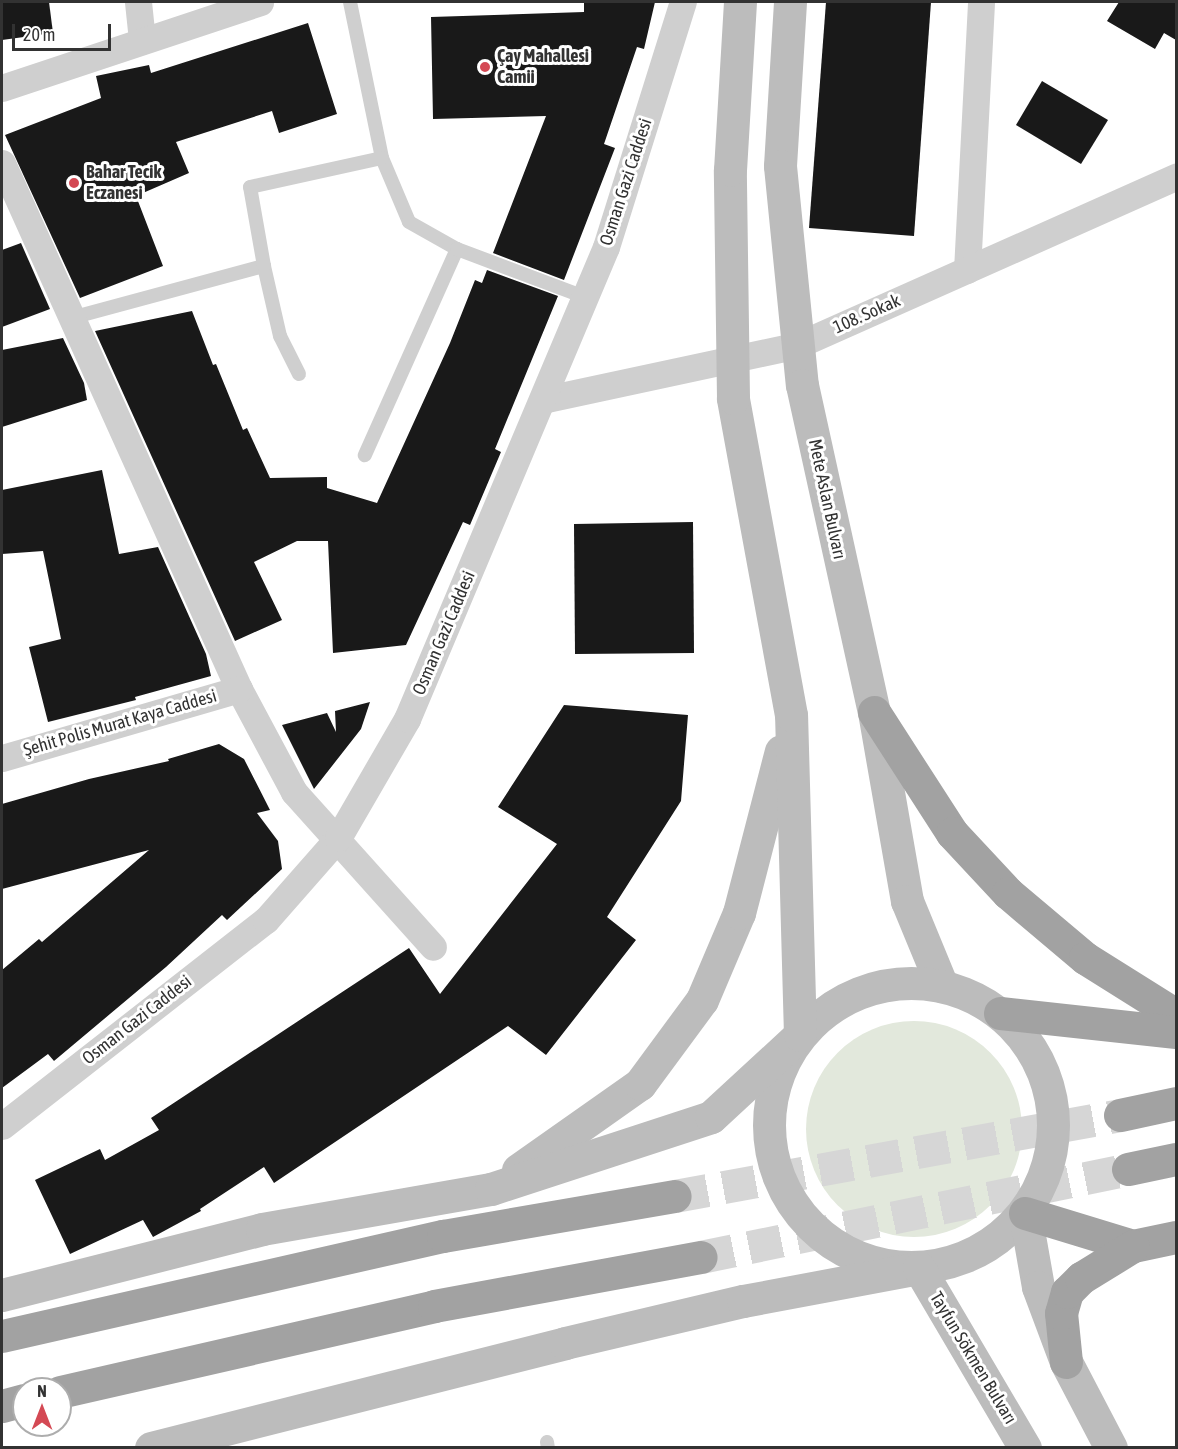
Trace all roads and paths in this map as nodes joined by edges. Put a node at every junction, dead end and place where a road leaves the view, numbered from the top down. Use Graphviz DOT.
graph roads {
  1 [pos="138,2"];
  2 [pos="260,2"];
  3 [pos="350,2"];
  4 [pos="683,2"];
  5 [pos="740,2"];
  6 [pos="790,2"];
  7 [pos="981,2"];
  8 [pos="142,41"];
  9 [pos="2,88"];
  10 [pos="382,158"];
  11 [pos="2,163"];
  12 [pos="1176,177"];
  13 [pos="457,249"];
  14 [pos="264,266"];
  15 [pos="967,270"];
  16 [pos="585,297"];
  17 [pos="72,318"];
  18 [pos="798,345"];
  19 [pos="732,361"];
  20 [pos="299,374"];
  21 [pos="542,400"];
  22 [pos="365,455"];
  23 [pos="239,689"];
  24 [pos="874,712"];
  25 [pos="791,715"];
  26 [pos="2,758"];
  27 [pos="338,838"];
  28 [pos="433,947"];
  29 [pos="942,986"];
  30 [pos="1000,1013"];
  31 [pos="1176,1015"];
  32 [pos="1176,1032"];
  33 [pos="800,1035"];
  34 [pos="1176,1103"];
  35 [pos="1120,1114"];
  36 [pos="2,1126"];
  37 [pos="1176,1159"];
  38 [pos="1128,1169"];
  39 [pos="491,1189"];
  40 [pos="675,1196"];
  41 [pos="1025,1213"];
  42 [pos="1176,1237"];
  43 [pos="1133,1246"];
  44 [pos="701,1257"];
  45 [pos="919,1268"];
  46 [pos="2,1294"];
  47 [pos="2,1336"];
  48 [pos="1066,1362"];
  49 [pos="72,1389"];
  50 [pos="150,1448"];
  51 [pos="1025,1448"];
  52 [pos="1111,1448"];
  1 -- 8 [label="street"];
  2 -- 8 [label="street"];
  3 -- 10 [label="lane"];
  4 -- 16 [label="street, Osman Gazi Caddesi"];
  5 -- 19 [label="main road"];
  6 -- 18 [label="main road, Mete Aslan Bulvarı"];
  7 -- 15 [label="street"];
  8 -- 9 [label="street"];
  10 -- 13 [label="lane"];
  10 -- 14 [label="lane"];
  11 -- 17 [label="street"];
  12 -- 15 [label="street, 108. Sokak"];
  13 -- 16 [label="lane"];
  13 -- 22 [label="lane"];
  14 -- 17 [label="lane"];
  14 -- 20 [label="lane"];
  15 -- 18 [label="street, 108. Sokak"];
  16 -- 21 [label="street, Osman Gazi Caddesi"];
  17 -- 23 [label="street"];
  18 -- 19 [label="street, 108. Sokak"];
  18 -- 24 [label="main road, Mete Aslan Bulvarı"];
  19 -- 21 [label="street, 108. Sokak"];
  19 -- 25 [label="main road"];
  21 -- 27 [label="street, Osman Gazi Caddesi"];
  23 -- 26 [label="street, Şehit Polis Murat Kaya Caddesi"];
  23 -- 27 [label="street"];
  24 -- 29 [label="main road, Mete Aslan Bulvarı"];
  24 -- 31 [label="highway"];
  25 -- 33 [label="main road"];
  25 -- 39 [label="main road"];
  27 -- 28 [label="street"];
  27 -- 36 [label="street, Osman Gazi Caddesi"];
  29 -- 30 [label="main road"];
  29 -- 33 [label="main road"];
  30 -- 32 [label="highway"];
  30 -- 41 [label="main road"];
  33 -- 39 [label="main road"];
  33 -- 45 [label="main road"];
  34 -- 35 [label="highway"];
  37 -- 38 [label="highway"];
  39 -- 46 [label="main road"];
  40 -- 47 [label="highway"];
  41 -- 43 [label="highway"];
  41 -- 45 [label="main road"];
  41 -- 48 [label="main road"];
  42 -- 43 [label="highway"];
  43 -- 48 [label="highway"];
  44 -- 49 [label="highway"];
  45 -- 50 [label="main road"];
  45 -- 51 [label="main road, Tayfun Sökmen Bulvarı"];
  48 -- 52 [label="main road"];
}
